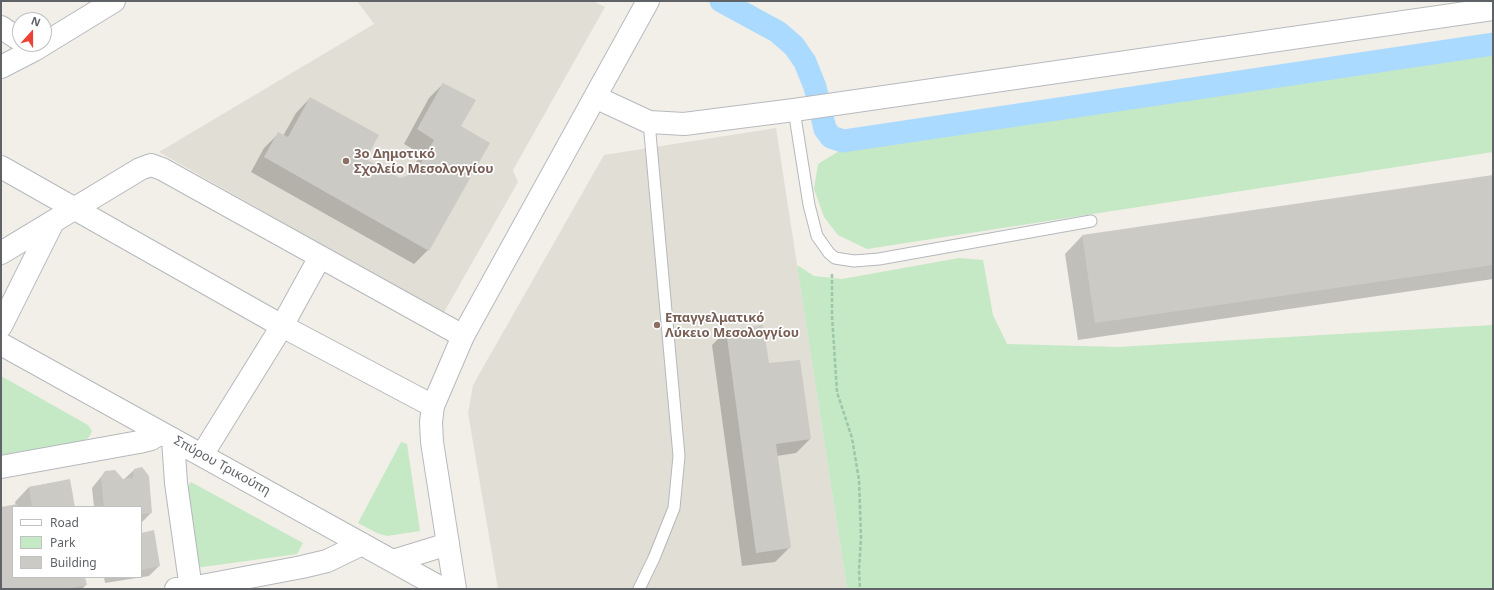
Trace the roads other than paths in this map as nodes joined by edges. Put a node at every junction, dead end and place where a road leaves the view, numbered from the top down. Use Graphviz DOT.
graph roads {
  1 [pos="114,1"];
  2 [pos="648,1"];
  3 [pos="1493,9"];
  4 [pos="1,27"];
  5 [pos="52,32"];
  6 [pos="12,35"];
  7 [pos="19,52"];
  8 [pos="1,67"];
  9 [pos="595,97"];
  10 [pos="800,108"];
  11 [pos="649,122"];
  12 [pos="1,167"];
  13 [pos="74,209"];
  14 [pos="1091,221"];
  15 [pos="53,222"];
  16 [pos="1,254"];
  17 [pos="320,257"];
  18 [pos="1,326"];
  19 [pos="282,326"];
  20 [pos="463,336"];
  21 [pos="1,344"];
  22 [pos="433,406"];
  23 [pos="167,436"];
  24 [pos="202,455"];
  25 [pos="1,467"];
  26 [pos="362,544"];
  27 [pos="448,544"];
  28 [pos="393,561"];
  29 [pos="186,589"];
  30 [pos="443,589"];
  31 [pos="455,589"];
  32 [pos="639,589"];
  1 -- 5 [label="street"];
  2 -- 9 [label="street"];
  3 -- 10 [label="street"];
  4 -- 6 [label="street"];
  7 -- 8 [label="street"];
  9 -- 11 [label="street"];
  9 -- 20 [label="street"];
  10 -- 11 [label="street"];
  10 -- 14 [label="lane"];
  11 -- 32 [label="lane"];
  12 -- 13 [label="street"];
  13 -- 15 [label="street"];
  13 -- 17 [label="street"];
  13 -- 19 [label="street"];
  15 -- 16 [label="street"];
  15 -- 18 [label="street"];
  17 -- 19 [label="street"];
  17 -- 20 [label="street"];
  19 -- 22 [label="street"];
  19 -- 24 [label="street"];
  20 -- 22 [label="street"];
  21 -- 23 [label="street, Σπύρου Τρικούπη"];
  22 -- 27 [label="street"];
  23 -- 24 [label="street, Σπύρου Τρικούπη"];
  23 -- 25 [label="street"];
  23 -- 29 [label="street"];
  24 -- 26 [label="street, Σπύρου Τρικούπη"];
  26 -- 28 [label="street, Σπύρου Τρικούπη"];
  26 -- 29 [label="street"];
  27 -- 28 [label="street"];
  27 -- 31 [label="street"];
  28 -- 30 [label="street, Σπύρου Τρικούπη"];
}
